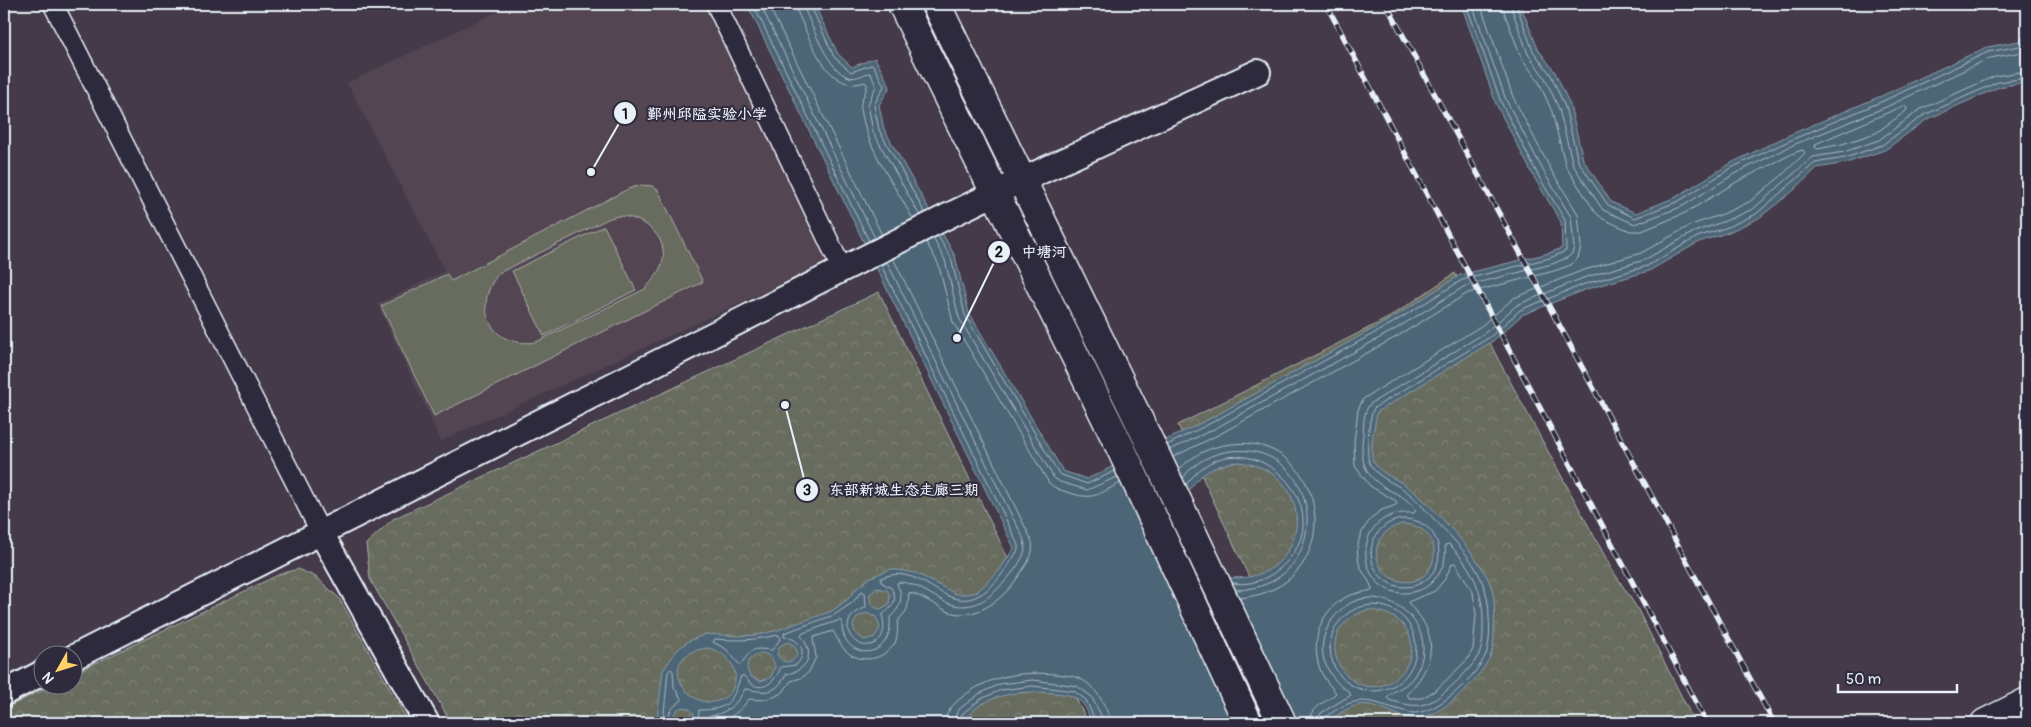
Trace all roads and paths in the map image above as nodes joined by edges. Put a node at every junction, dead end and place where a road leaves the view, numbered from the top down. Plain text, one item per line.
1 (53, 4) edge
2 (716, 4) edge
3 (902, 4) edge
4 (936, 4) edge
5 (1258, 72) dead end
6 (1022, 180) junction
7 (995, 193) junction
8 (845, 267) junction
9 (320, 531) junction
10 (82, 653) edge
11 (32, 678) edge
12 (4, 693) edge
13 (2027, 702) edge
14 (427, 723) edge
15 (1248, 723) edge
16 (1282, 723) edge
17 (1985, 723) edge

1 - 9 street
2 - 8 street
3 - 7 main road
4 - 6 main road
5 - 6 street
6 - 7 street
6 - 16 main road
7 - 8 street
7 - 15 main road
8 - 9 street
9 - 10 street
9 - 14 street
11 - 12 street
13 - 17 main road

